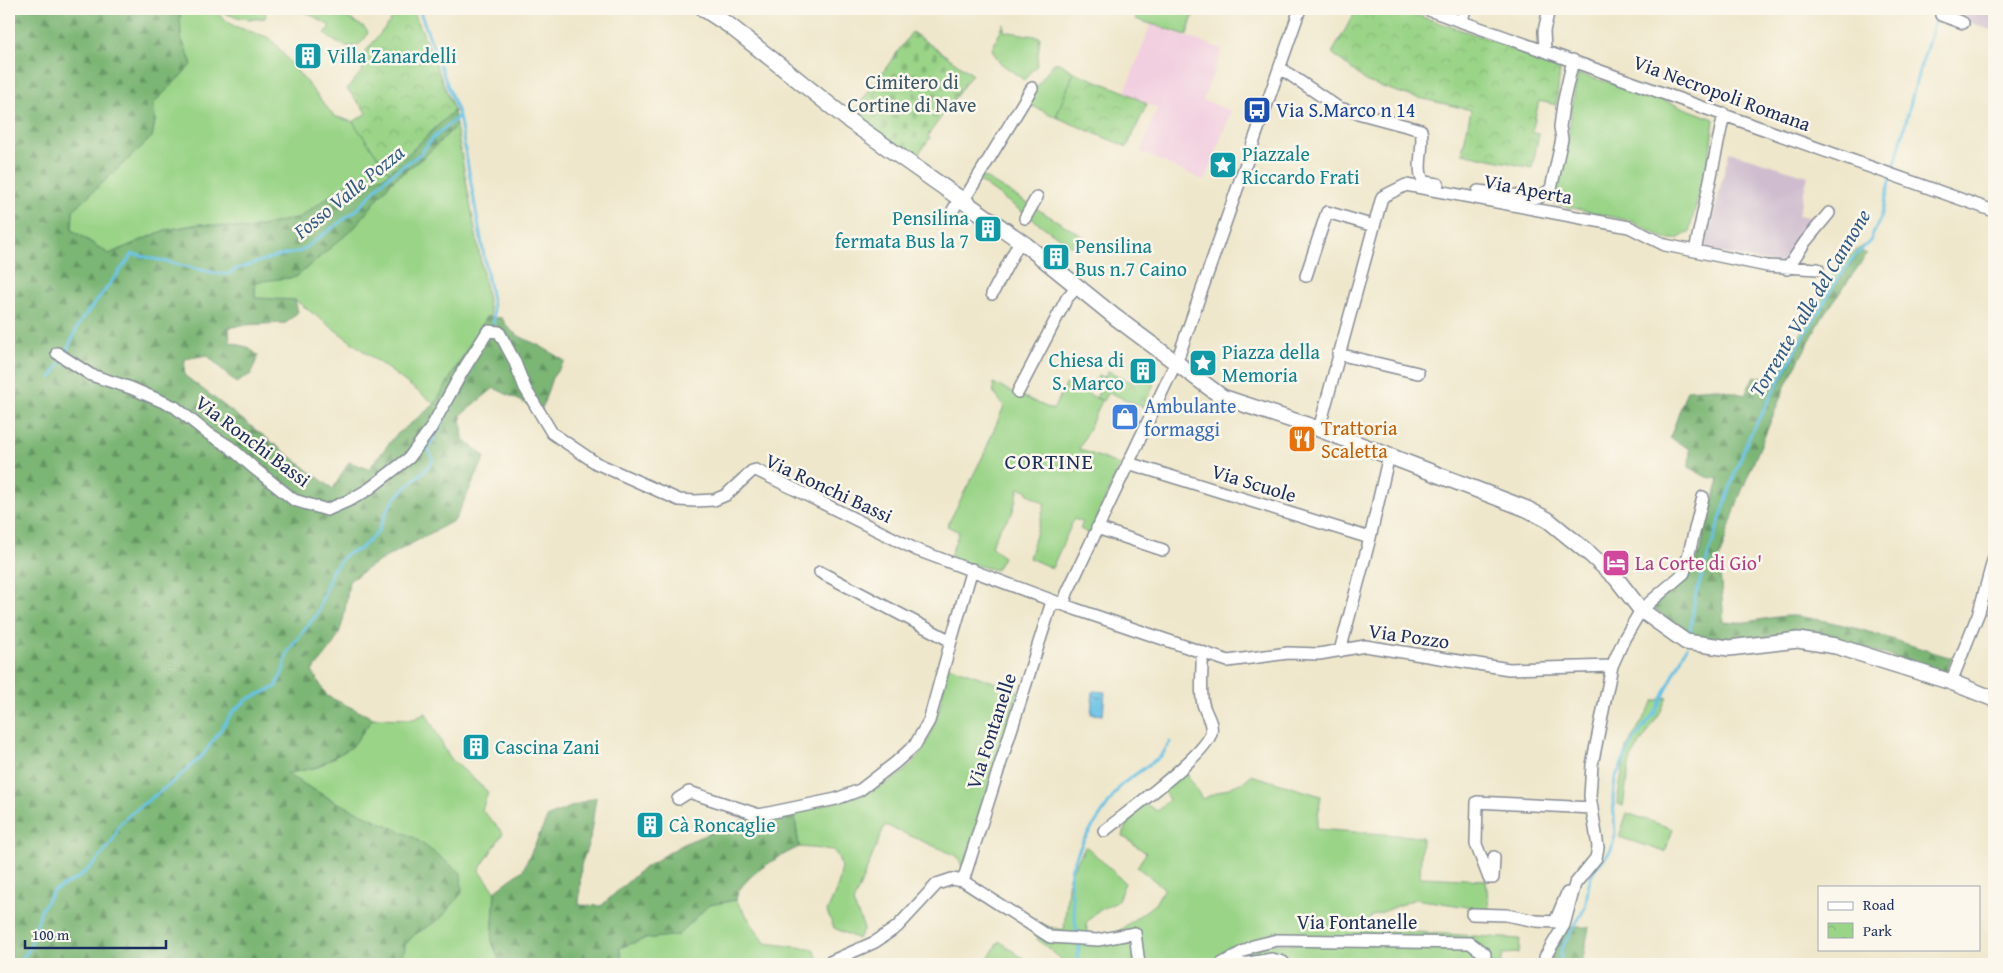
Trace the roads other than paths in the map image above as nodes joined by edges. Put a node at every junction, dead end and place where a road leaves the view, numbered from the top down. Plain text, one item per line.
1 (704, 9) edge
2 (1300, 9) edge
3 (1426, 9) edge
4 (1465, 9) edge
5 (1549, 9) edge
6 (1943, 9) edge
7 (1462, 22) junction
8 (1962, 23) dead end
9 (1544, 31) junction
10 (1532, 45) junction
11 (1545, 50) junction
12 (1573, 60) junction
13 (1280, 68) junction
14 (1032, 88) dead end
15 (1724, 114) junction
16 (1037, 197) dead end
17 (959, 203) junction
18 (1994, 211) edge
19 (1829, 213) dead end
20 (1025, 218) dead end
21 (1374, 226) junction
22 (1020, 241) junction
23 (1695, 251) junction
24 (1787, 269) junction
25 (1818, 269) dead end
26 (1306, 276) dead end
27 (1078, 286) junction
28 (992, 294) dead end
29 (57, 354) dead end
30 (1338, 354) junction
31 (1176, 363) junction
32 (1418, 373) dead end
33 (1018, 392) dead end
34 (1319, 430) junction
35 (1389, 455) junction
36 (1128, 463) junction
37 (1703, 497) dead end
38 (1097, 528) junction
39 (1370, 538) junction
40 (1163, 550) dead end
41 (1994, 557) edge
42 (972, 569) junction
43 (820, 572) dead end
44 (1064, 603) junction
45 (1641, 610) junction
46 (952, 641) junction
47 (1340, 651) junction
48 (1202, 654) junction
49 (1612, 666) junction
50 (1951, 682) junction
51 (1994, 699) edge
52 (678, 799) dead end
53 (1592, 808) junction
54 (1104, 832) dead end
55 (1494, 857) dead end
56 (963, 881) junction
57 (1575, 884) junction
58 (1472, 914) dead end
59 (830, 962) dead end
60 (1139, 964) edge
61 (1221, 964) edge
62 (1243, 964) edge
63 (1284, 964) edge
64 (1485, 964) edge
65 (1545, 964) edge

1 - 17 street
2 - 13 street
3 - 7 street, Via Necropoli Romana
4 - 7 street
5 - 9 street
6 - 8 street
7 - 10 street, Via Necropoli Romana
9 - 10 street
9 - 11 street
10 - 11 street, Via Necropoli Romana
11 - 12 street, Via Necropoli Romana
12 - 13 street, Via Aperta
12 - 15 street, Via Necropoli Romana
13 - 31 street
14 - 17 street
15 - 18 street, Via Necropoli Romana
15 - 23 street
16 - 20 street
17 - 22 street
19 - 24 street
21 - 23 street, Via Aperta
21 - 26 street
21 - 30 street, Via Aperta
22 - 27 street
22 - 28 street
23 - 24 street, Via Aperta
24 - 25 street, Via Aperta
27 - 31 street
27 - 33 street
29 - 42 street, Via Ronchi Bassi
30 - 32 street
30 - 34 street, Via Aperta
31 - 34 street
31 - 36 street
34 - 35 street
35 - 39 street
35 - 45 street
36 - 38 street
36 - 39 street, Via Scuole
37 - 45 street
38 - 40 street
38 - 44 street
39 - 47 street
41 - 50 street
42 - 44 street, Via Ronchi Bassi
42 - 46 street
43 - 46 street
44 - 48 street, Via Pozzo
44 - 56 street, Via Fontanelle
45 - 49 street
45 - 50 street
46 - 52 street
47 - 48 street, Via Pozzo
47 - 49 street, Via Pozzo
48 - 54 street
49 - 53 street
50 - 51 street
53 - 55 street
53 - 57 street
56 - 59 street
56 - 60 street
57 - 58 street
57 - 65 street
61 - 64 street, Via Fontanelle
62 - 63 street

